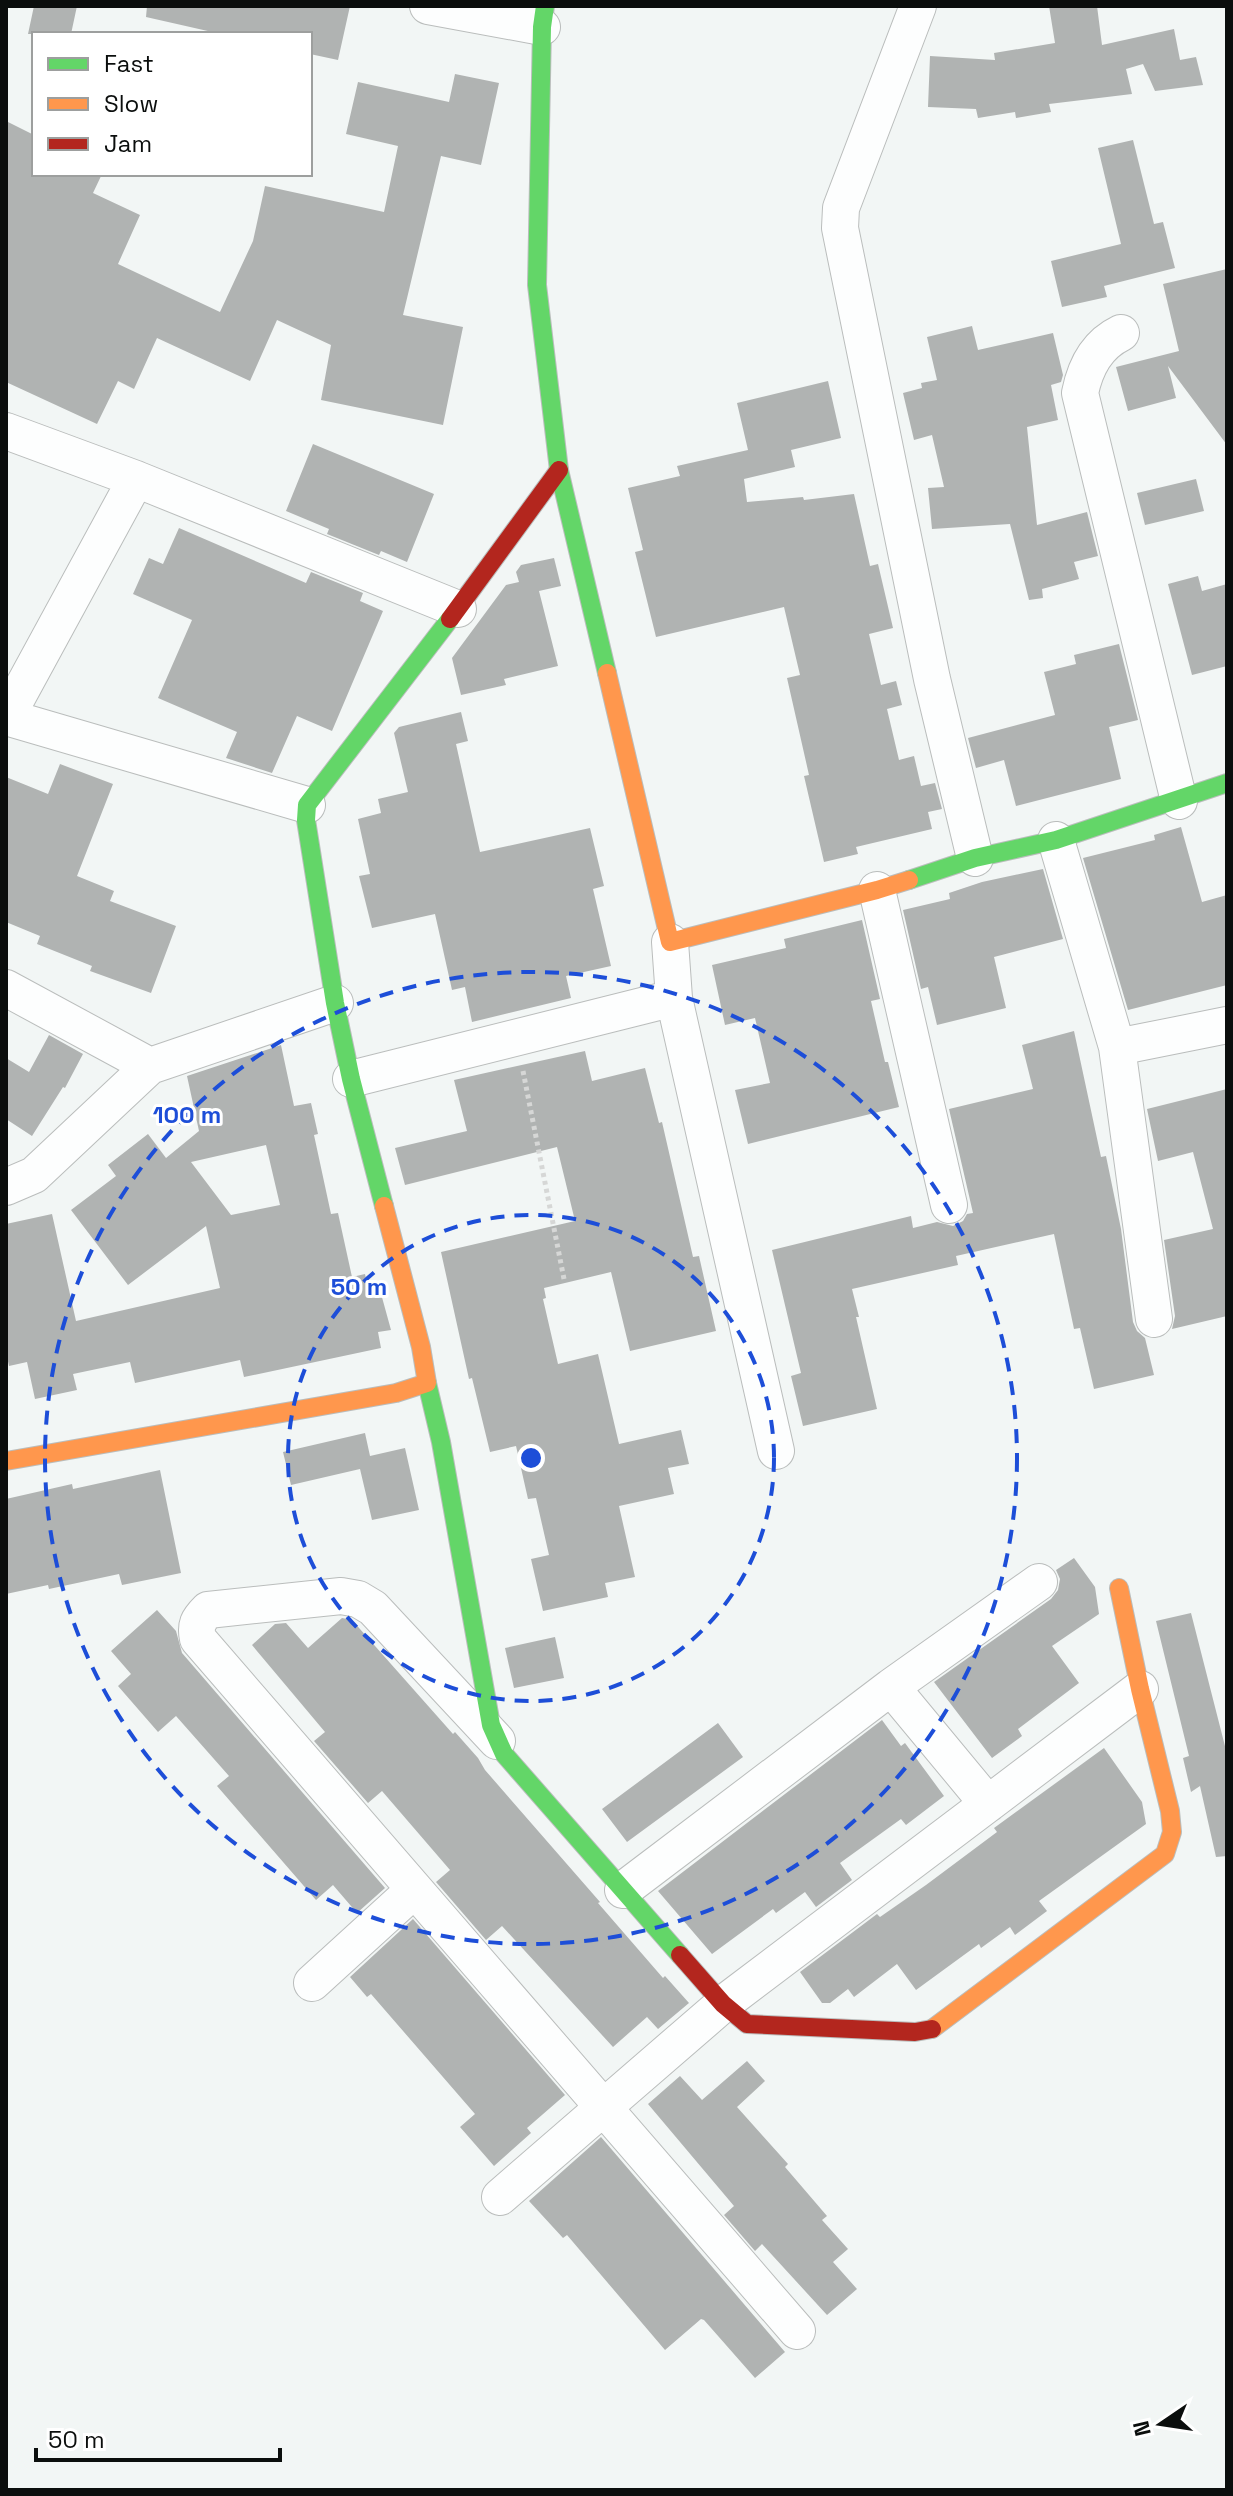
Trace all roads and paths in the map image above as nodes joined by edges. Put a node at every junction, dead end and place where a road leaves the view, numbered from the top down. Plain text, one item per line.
1 (428, 6) edge
2 (918, 6) edge
3 (543, 16) edge
4 (1121, 333) dead end
5 (6, 431) edge
6 (559, 470) junction
7 (136, 479) junction
8 (458, 609) junction
9 (6, 717) edge
10 (1227, 783) edge
11 (1179, 801) junction
12 (307, 805) junction
13 (1056, 840) junction
14 (975, 858) junction
15 (877, 890) junction
16 (670, 942) junction
17 (6, 988) edge
18 (674, 998) junction
19 (335, 1003) junction
20 (1227, 1025) edge
21 (517, 1038) junction
22 (1117, 1047) junction
23 (150, 1066) junction
24 (351, 1079) junction
25 (6, 1187) edge
26 (949, 1205) dead end
27 (564, 1279) dead end
28 (1154, 1319) dead end
29 (427, 1383) junction
30 (776, 1451) dead end
31 (6, 1461) edge
32 (1039, 1582) dead end
33 (1119, 1588) dead end
34 (891, 1687) junction
35 (1140, 1689) junction
36 (497, 1741) junction
37 (988, 1804) junction
38 (414, 1890) junction
39 (623, 1890) junction
40 (312, 1983) dead end
41 (723, 2004) junction
42 (604, 2107) junction
43 (500, 2197) dead end
44 (797, 2331) dead end

1 - 3 street
2 - 14 street
3 - 6 street
4 - 11 street
5 - 7 street
6 - 8 street
6 - 16 street
7 - 8 street
7 - 9 street
8 - 12 street
9 - 12 street
10 - 11 street
11 - 13 street
12 - 19 street
13 - 14 street
13 - 22 street
14 - 15 street
15 - 16 street
15 - 26 street
16 - 18 street
17 - 23 street
18 - 21 street
18 - 30 street
19 - 23 street
19 - 24 street
20 - 22 street
21 - 24 street
21 - 27 path
22 - 28 street
23 - 25 street
24 - 29 street
29 - 31 street
29 - 36 street
32 - 34 street
33 - 35 street
34 - 37 street
34 - 39 street
35 - 37 street
35 - 41 street
36 - 38 street
36 - 39 street
37 - 41 street
38 - 40 street
38 - 42 street
39 - 41 street
41 - 42 street
42 - 43 street
42 - 44 street

